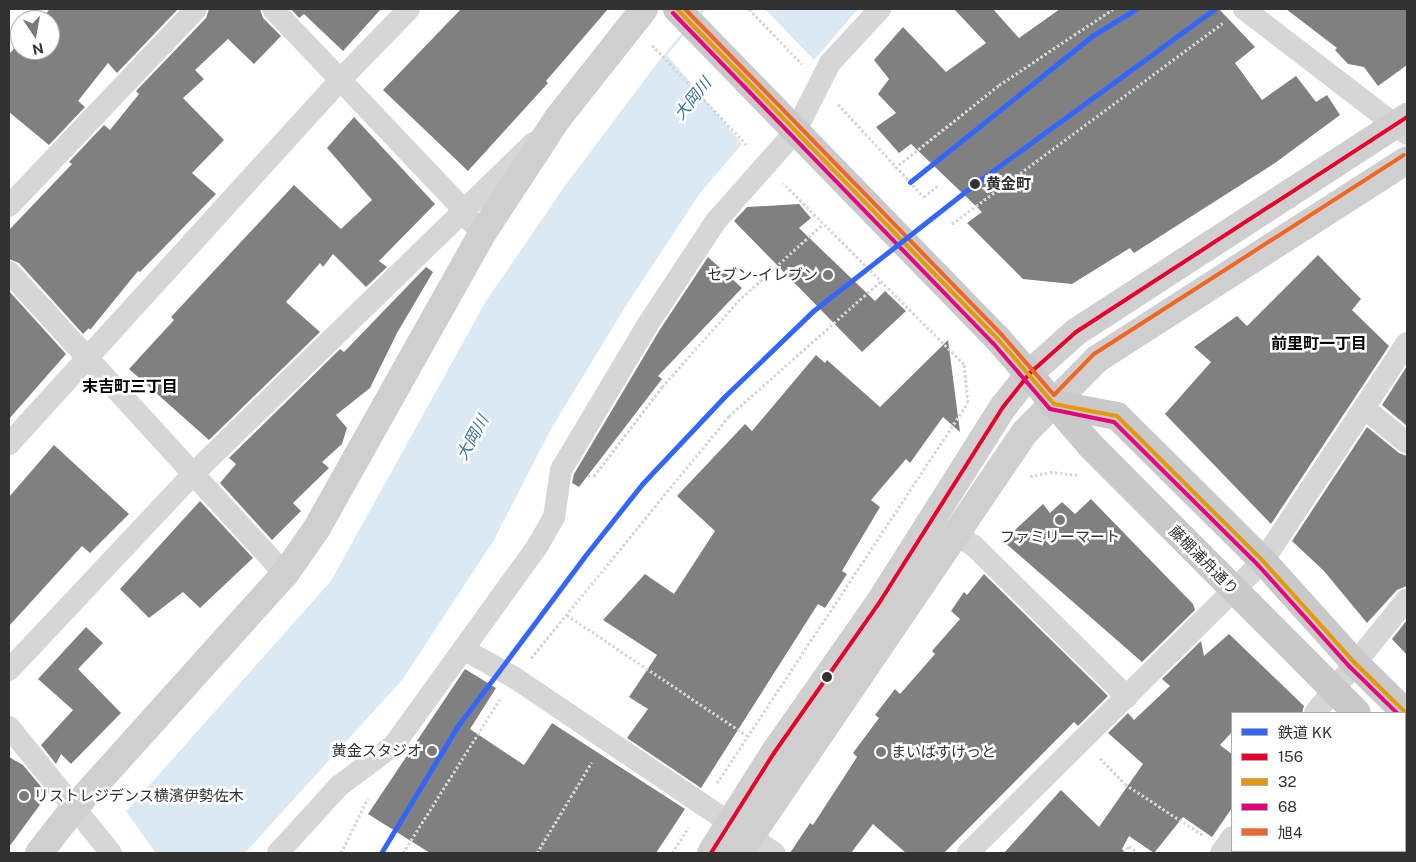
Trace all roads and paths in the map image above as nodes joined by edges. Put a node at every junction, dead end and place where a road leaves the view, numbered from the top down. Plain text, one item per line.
1 (196, 9) edge
2 (273, 9) edge
3 (410, 9) edge
4 (677, 9) edge
5 (880, 9) edge
6 (1113, 9) edge
7 (1235, 15) edge
8 (638, 16) edge
9 (340, 80) junction
10 (558, 118) junction
11 (1404, 125) edge
12 (795, 132) junction
13 (1407, 160) edge
14 (766, 165) junction
15 (895, 168) dead end
16 (937, 186) dead end
17 (924, 197) dead end
18 (9, 206) edge
19 (464, 210) junction
20 (823, 224) junction
21 (952, 224) dead end
22 (480, 237) junction
23 (9, 272) edge
24 (882, 281) junction
25 (1407, 343) edge
26 (87, 357) junction
27 (1030, 373) junction
28 (1054, 404) junction
29 (1364, 408) junction
30 (1407, 443) edge
31 (9, 444) edge
32 (561, 470) junction
33 (194, 474) junction
34 (956, 534) junction
35 (1263, 561) junction
36 (285, 574) junction
37 (1234, 589) junction
38 (1407, 599) edge
39 (567, 615) junction
40 (463, 649) junction
41 (1355, 663) junction
42 (9, 670) edge
43 (514, 678) junction
44 (1332, 689) junction
45 (1127, 697) junction
46 (1316, 712) edge
47 (1357, 712) edge
48 (1405, 712) edge
49 (9, 727) edge
50 (746, 735) junction
51 (605, 740) junction
52 (1083, 740) junction
53 (364, 768) junction
54 (703, 806) junction
55 (75, 807) junction
56 (740, 839) edge
57 (1226, 846) edge
58 (39, 853) edge
59 (111, 853) edge
60 (278, 853) edge
61 (341, 853) edge
62 (403, 853) edge
63 (537, 853) edge
64 (672, 853) edge
65 (712, 853) edge
66 (774, 853) edge
67 (968, 853) edge
68 (1124, 853) edge
69 (1139, 853) edge

1 - 18 street
2 - 9 street
3 - 9 street
4 - 12 main road, 藤棚浦舟通り
5 - 12 street
6 - 15 path
7 - 11 street
7 - 21 path
8 - 10 main road
8 - 14 path
9 - 19 street
9 - 26 street
10 - 19 street
10 - 22 main road
11 - 27 main road
12 - 14 street
12 - 27 main road, 藤棚浦舟通り
13 - 28 main road
14 - 20 path
14 - 32 street
16 - 17 path
19 - 22 street
19 - 33 street
20 - 24 path
20 - 32 path
22 - 36 main road
23 - 26 street
24 - 39 path
24 - 50 path
25 - 29 street
26 - 31 street
26 - 33 street
27 - 28 main road, 藤棚浦舟通り
27 - 56 main road
28 - 34 main road
28 - 35 main road
28 - 37 main road, 藤棚浦舟通り
29 - 30 street
29 - 35 street
32 - 40 street
33 - 36 street
33 - 42 street
34 - 45 street
34 - 56 main road
35 - 37 street
35 - 41 main road
36 - 55 main road
37 - 44 main road, 藤棚浦舟通り
37 - 45 street
38 - 41 street
39 - 43 path
39 - 50 path
40 - 43 street
40 - 53 street
41 - 44 street
41 - 48 main road
43 - 51 street
43 - 62 path
44 - 46 street
44 - 47 main road, 藤棚浦舟通り
45 - 52 street
49 - 55 street
50 - 54 path
51 - 54 street
51 - 63 path
52 - 57 path
52 - 67 street
53 - 60 street
53 - 61 path
54 - 56 street
54 - 64 path
55 - 58 main road
55 - 59 street
56 - 65 main road
56 - 66 street
68 - 69 path

